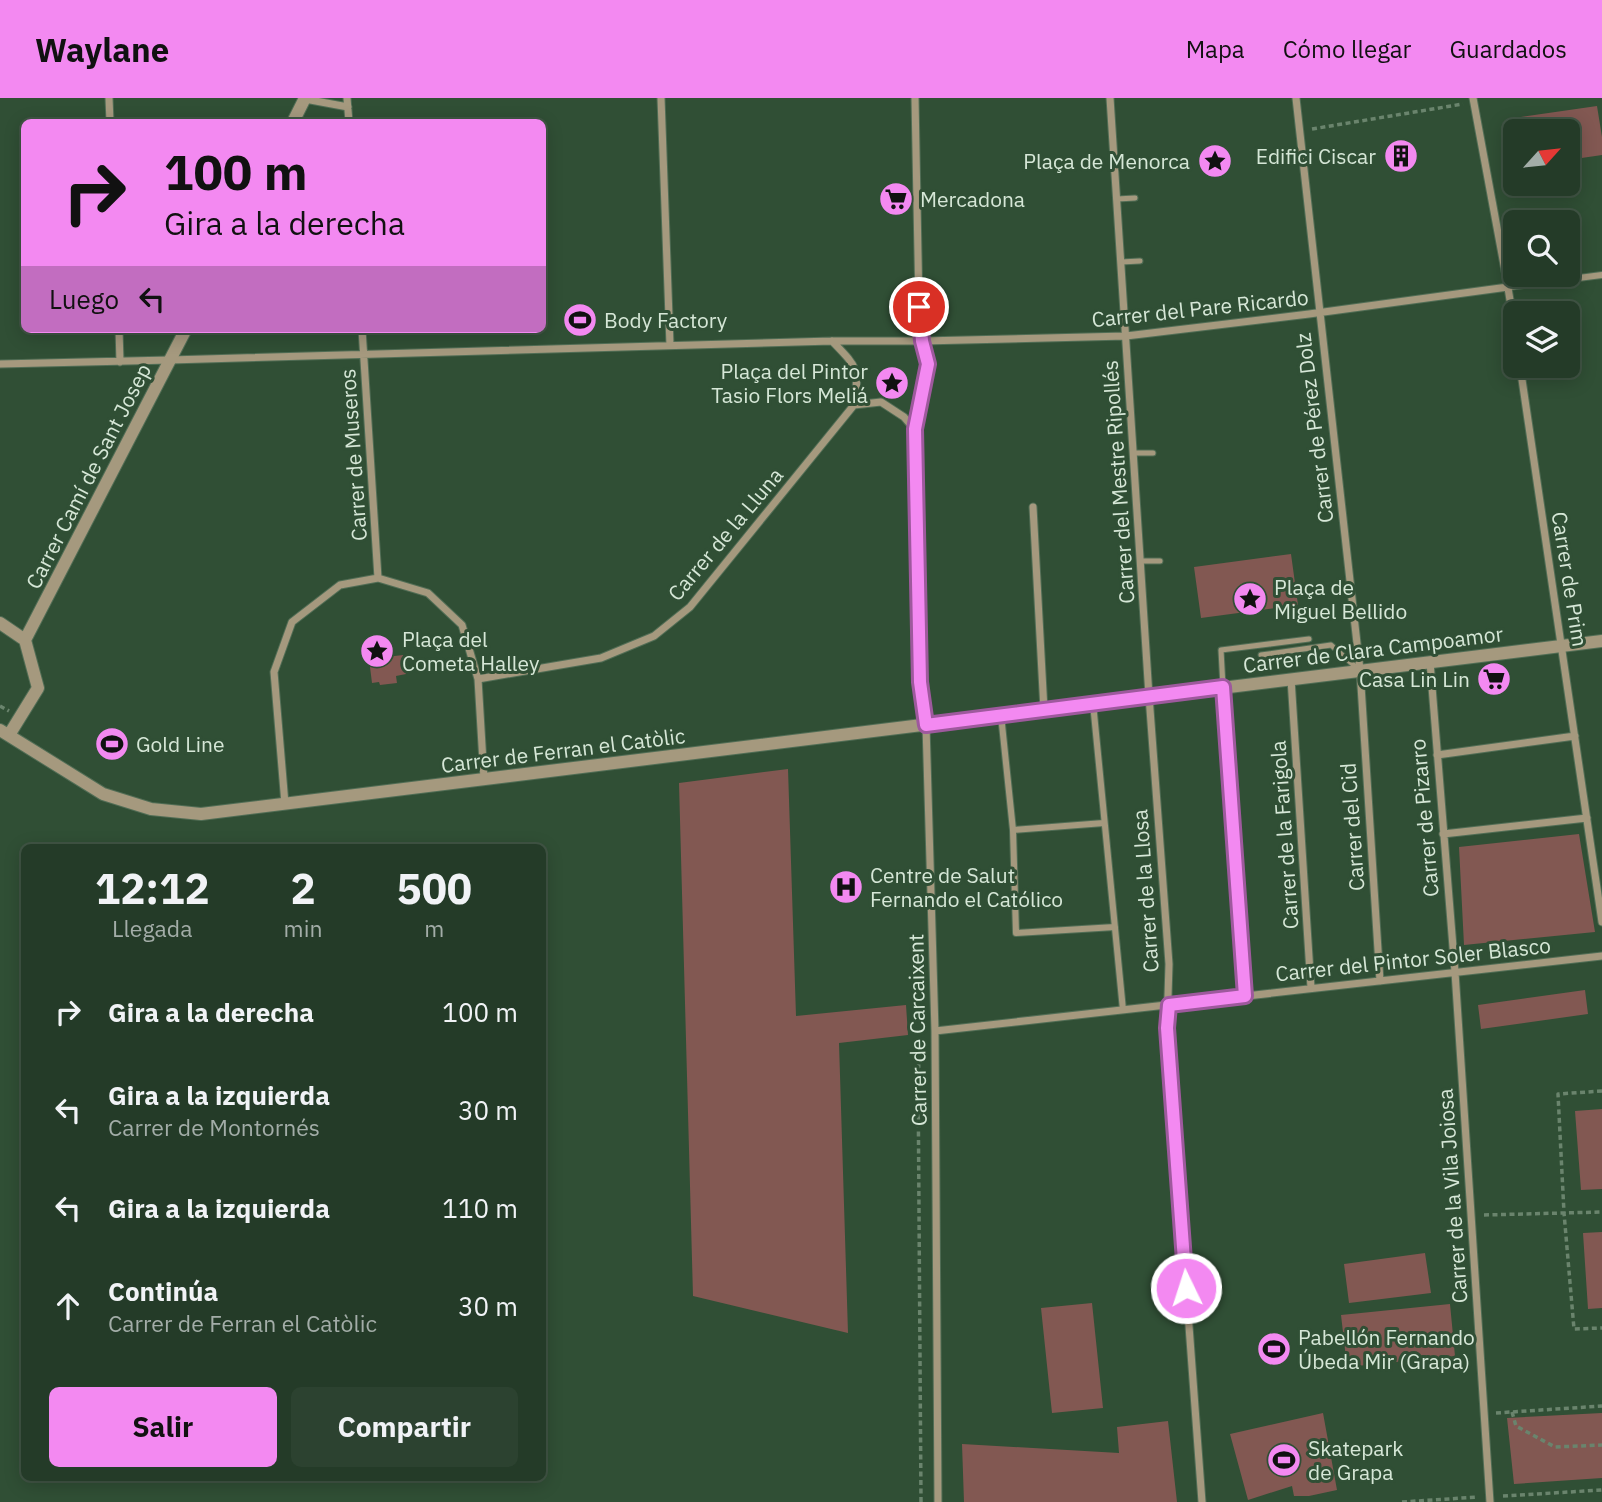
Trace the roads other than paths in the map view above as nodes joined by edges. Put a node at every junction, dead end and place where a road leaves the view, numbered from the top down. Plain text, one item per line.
1 (109, 98) edge
2 (661, 98) edge
3 (915, 98) edge
4 (1110, 98) edge
5 (1296, 98) edge
6 (305, 99) edge
7 (1474, 100) edge
8 (348, 102) edge
9 (110, 119) edge
10 (295, 119) edge
11 (1135, 198) dead end
12 (1117, 199) junction
13 (1503, 260) edge
14 (1140, 261) dead end
15 (1121, 262) junction
16 (1602, 275) edge
17 (1580, 278) edge
18 (1508, 287) joint
19 (1510, 301) edge
20 (1319, 313) junction
21 (119, 333) edge
22 (184, 333) edge
23 (362, 333) edge
24 (1126, 337) junction
25 (832, 341) junction
26 (922, 341) junction
27 (670, 345) junction
28 (364, 355) junction
29 (170, 360) junction
30 (120, 362) junction
31 (0, 363) edge
32 (1522, 378) edge
33 (854, 405) junction
34 (915, 429) junction
35 (1133, 453) junction
36 (1153, 453) dead end
37 (1033, 507) dead end
38 (1140, 561) junction
39 (1160, 561) dead end
40 (378, 578) junction
41 (0, 624) edge
42 (1308, 639) dead end
43 (25, 640) junction
44 (1602, 641) edge
45 (1562, 646) junction
46 (1261, 655) dead end
47 (1430, 662) junction
48 (1360, 670) junction
49 (478, 679) junction
50 (1291, 679) junction
51 (1223, 687) junction
52 (1149, 696) junction
53 (1093, 704) junction
54 (1044, 710) junction
55 (1001, 715) junction
56 (926, 725) junction
57 (5, 733) edge
58 (1575, 736) junction
59 (1437, 755) junction
60 (484, 779) junction
61 (285, 804) junction
62 (1587, 818) junction
63 (1104, 823) junction
64 (1013, 830) junction
65 (1443, 834) junction
66 (1602, 922) edge
67 (1115, 927) junction
68 (1602, 956) edge
69 (1455, 972) junction
70 (1380, 981) junction
71 (1311, 988) junction
72 (1245, 996) junction
73 (1169, 1005) junction
74 (1123, 1010) junction
75 (935, 1031) junction
76 (939, 1502) edge
77 (1202, 1502) edge
78 (1490, 1502) edge

1 - 9 street
2 - 27 street
3 - 26 street, Carrer de Carcaixent
4 - 12 street, Carrer del Mestre Ripollés
5 - 20 street, Carrer de Pérez Dolz
6 - 8 street
6 - 10 street
7 - 13 street
11 - 12 lane
12 - 15 street, Carrer del Mestre Ripollés
14 - 15 lane
15 - 24 street, Carrer del Mestre Ripollés
16 - 17 street, Carrer del Pare Ricardo
18 - 19 street
18 - 20 street, Carrer del Pare Ricardo
20 - 24 street, Carrer del Pare Ricardo
20 - 48 street, Carrer de Pérez Dolz
21 - 30 street
22 - 29 street, Carrer Camí de Sant Josep
23 - 28 street, Carrer de Museros
24 - 26 street, Carrer del Pare Ricardo
24 - 35 street, Carrer del Mestre Ripollés
25 - 26 street, Carrer del Pare Ricardo
25 - 27 street, Carrer del Pare Ricardo
25 - 33 street
26 - 34 street, Carrer de Carcaixent
27 - 28 street, Carrer del Pare Ricardo
28 - 29 street, Carrer del Pare Ricardo
28 - 40 street, Carrer de Museros
29 - 30 street, Carrer del Pare Ricardo
29 - 43 street, Carrer Camí de Sant Josep
30 - 31 street, Carrer del Pare Ricardo
32 - 45 street, Carrer de Prim
33 - 34 street
33 - 49 street, Carrer de la Lluna
34 - 56 street, Carrer de Carcaixent
35 - 36 lane
35 - 38 street, Carrer del Mestre Ripollés
37 - 54 street
38 - 39 lane
38 - 52 street, Carrer del Mestre Ripollés
40 - 49 street
40 - 61 street
41 - 43 street
42 - 51 lane
43 - 57 street
44 - 45 street, Carrer de Clara Campoamor
45 - 47 street, Carrer de Clara Campoamor
45 - 58 street, Carrer de Prim
46 - 48 lane
47 - 48 street, Carrer de Clara Campoamor
47 - 59 street, Carrer de Pizarro
48 - 50 street, Carrer de Clara Campoamor
48 - 70 street, Carrer del Cid
49 - 60 street
50 - 51 street, Carrer de Clara Campoamor
50 - 71 street, Carrer de la Farigola
51 - 52 street, Carrer de Clara Campoamor
51 - 72 street
52 - 53 street, Carrer de Ferran el Catòlic
52 - 73 street, Carrer de la Llosa
53 - 54 street, Carrer de Ferran el Catòlic
53 - 63 street
54 - 55 street, Carrer de Ferran el Catòlic
55 - 56 street, Carrer de Ferran el Catòlic
55 - 64 street
56 - 60 street, Carrer de Ferran el Catòlic
56 - 75 street, Carrer de Carcaixent
57 - 61 street, Carrer de Ferran el Catòlic
58 - 59 street
58 - 62 street, Carrer de Prim
59 - 65 street, Carrer de Pizarro
60 - 61 street, Carrer de Ferran el Catòlic
62 - 65 street
62 - 66 street, Carrer de Prim
63 - 64 street
63 - 67 street
64 - 67 street
65 - 69 street, Carrer de Pizarro
67 - 74 street
68 - 69 street, Carrer del Pintor Soler Blasco
69 - 70 street, Carrer del Pintor Soler Blasco
69 - 78 street, Carrer de la Vila Joiosa
70 - 71 street, Carrer del Pintor Soler Blasco
71 - 72 street, Carrer del Pintor Soler Blasco
72 - 73 street, Carrer del Pintor Soler Blasco
73 - 74 street, Carrer del Pintor Soler Blasco
73 - 77 street, Carrer de la Llosa
74 - 75 street, Carrer del Pintor Soler Blasco
75 - 76 street, Carrer de Carcaixent

